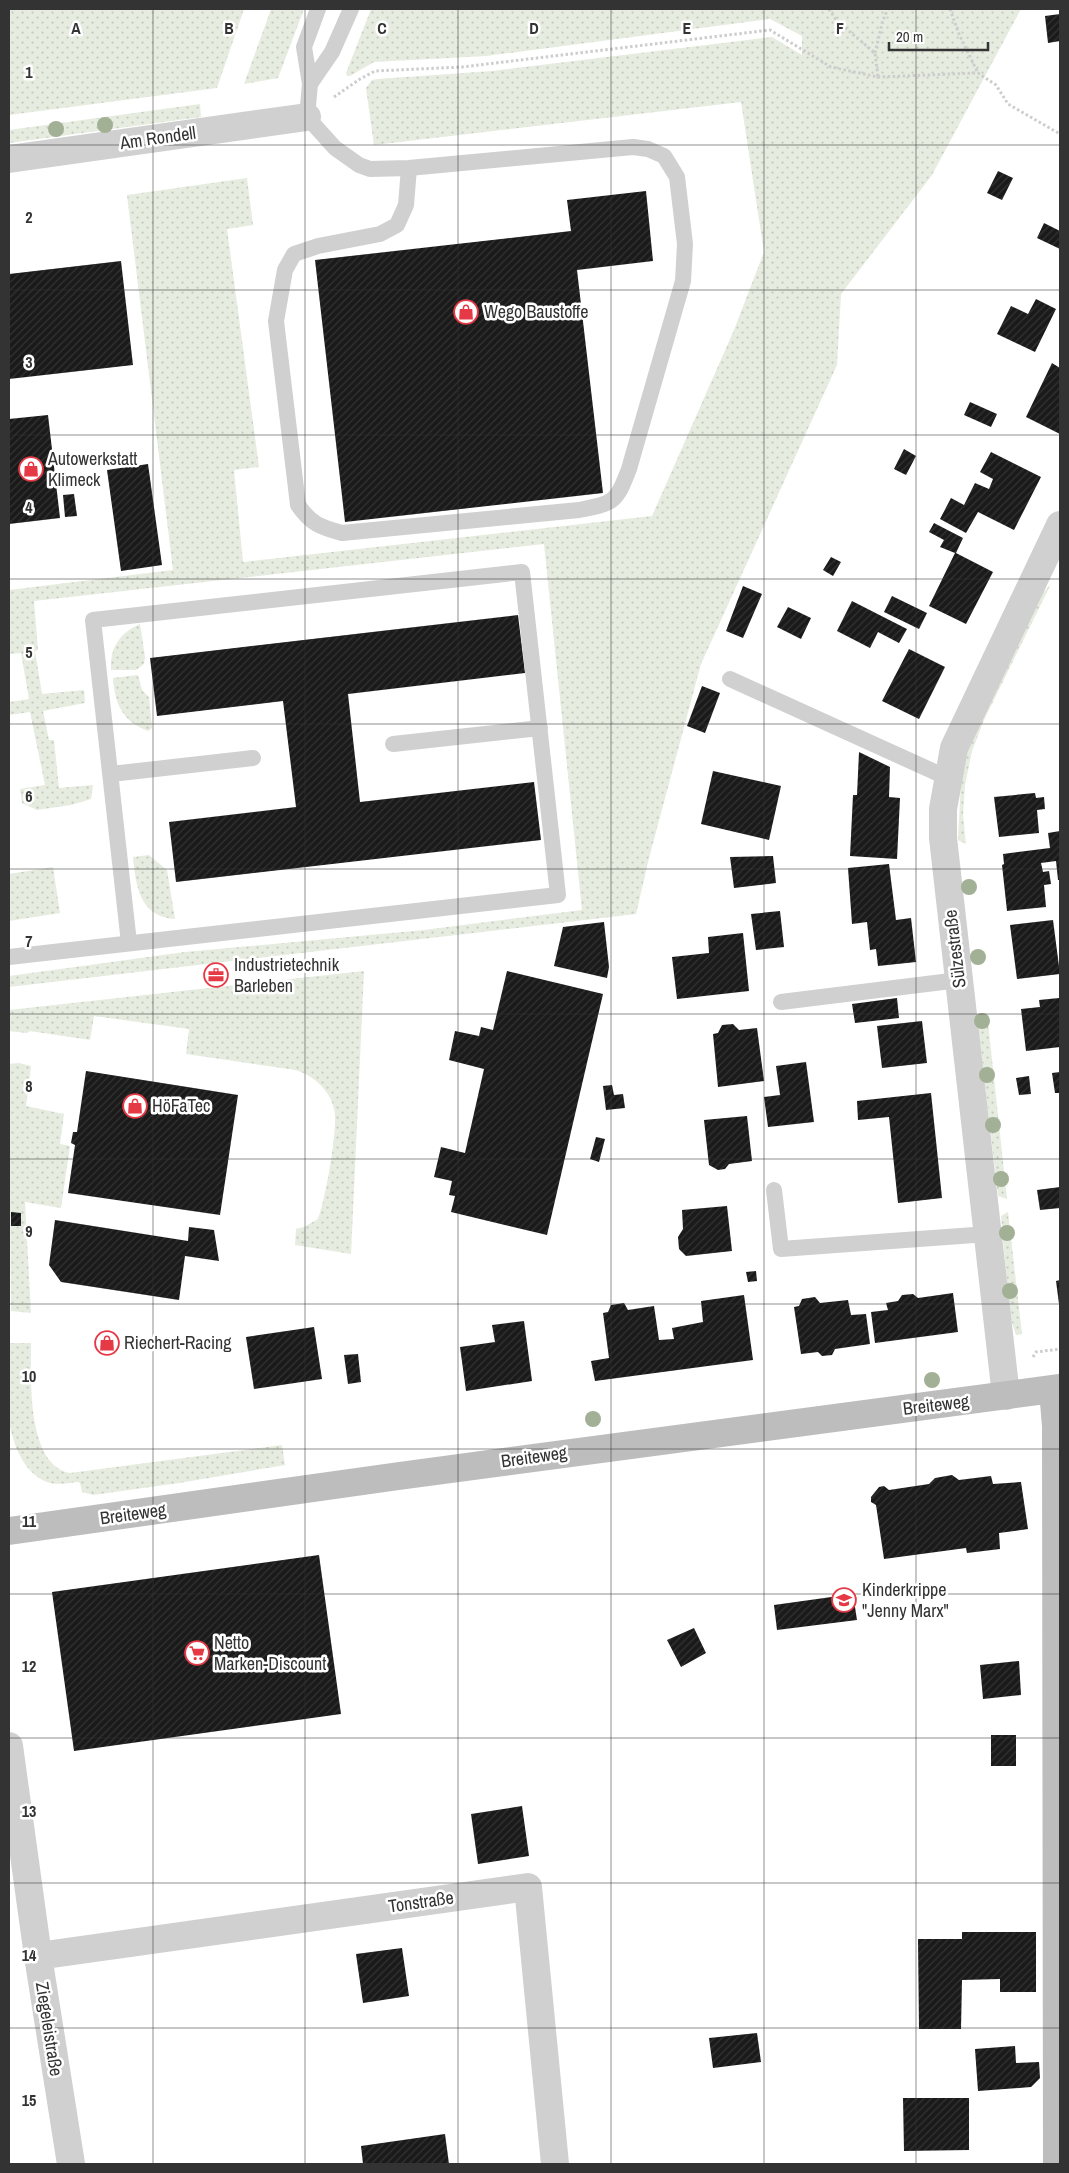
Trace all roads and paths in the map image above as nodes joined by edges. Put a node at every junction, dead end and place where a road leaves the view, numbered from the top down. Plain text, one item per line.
1 (318, 9) edge
2 (352, 9) edge
3 (829, 9) edge
4 (888, 9) edge
5 (950, 9) edge
6 (875, 54) junction
7 (978, 73) junction
8 (878, 77) junction
9 (310, 84) junction
10 (307, 117) junction
11 (1060, 134) edge
12 (9, 159) edge
13 (409, 168) junction
14 (1059, 531) edge
15 (730, 679) dead end
16 (540, 728) junction
17 (393, 744) dead end
18 (252, 758) dead end
19 (111, 774) junction
20 (948, 778) junction
21 (129, 943) junction
22 (9, 957) edge
23 (959, 980) junction
24 (781, 1002) dead end
25 (774, 1190) dead end
26 (988, 1234) junction
27 (1056, 1389) edge
28 (1006, 1396) junction
29 (9, 1532) edge
30 (9, 1746) edge
31 (1058, 1872) edge
32 (38, 1956) junction
33 (71, 2164) edge
34 (555, 2164) edge
35 (1057, 2164) edge

1 - 9 lane
2 - 9 lane
3 - 6 path
4 - 6 path
5 - 7 path
6 - 8 path
7 - 8 path
7 - 11 path
8 - 10 path
9 - 10 lane
10 - 12 street, Am Rondell
10 - 13 lane
13 - 13 lane
14 - 20 street, Sülzestraße
15 - 20 lane
16 - 17 lane
16 - 19 lane
16 - 21 lane
18 - 19 lane
19 - 21 lane
20 - 23 street, Sülzestraße
21 - 22 lane
23 - 24 lane
23 - 26 street, Sülzestraße
25 - 26 lane
26 - 28 street, Sülzestraße
27 - 28 street, Breiteweg
27 - 31 street
28 - 29 street, Breiteweg
30 - 32 street, Ziegeleistraße
31 - 35 street
32 - 33 street, Ziegeleistraße
32 - 34 street, Tonstraße

